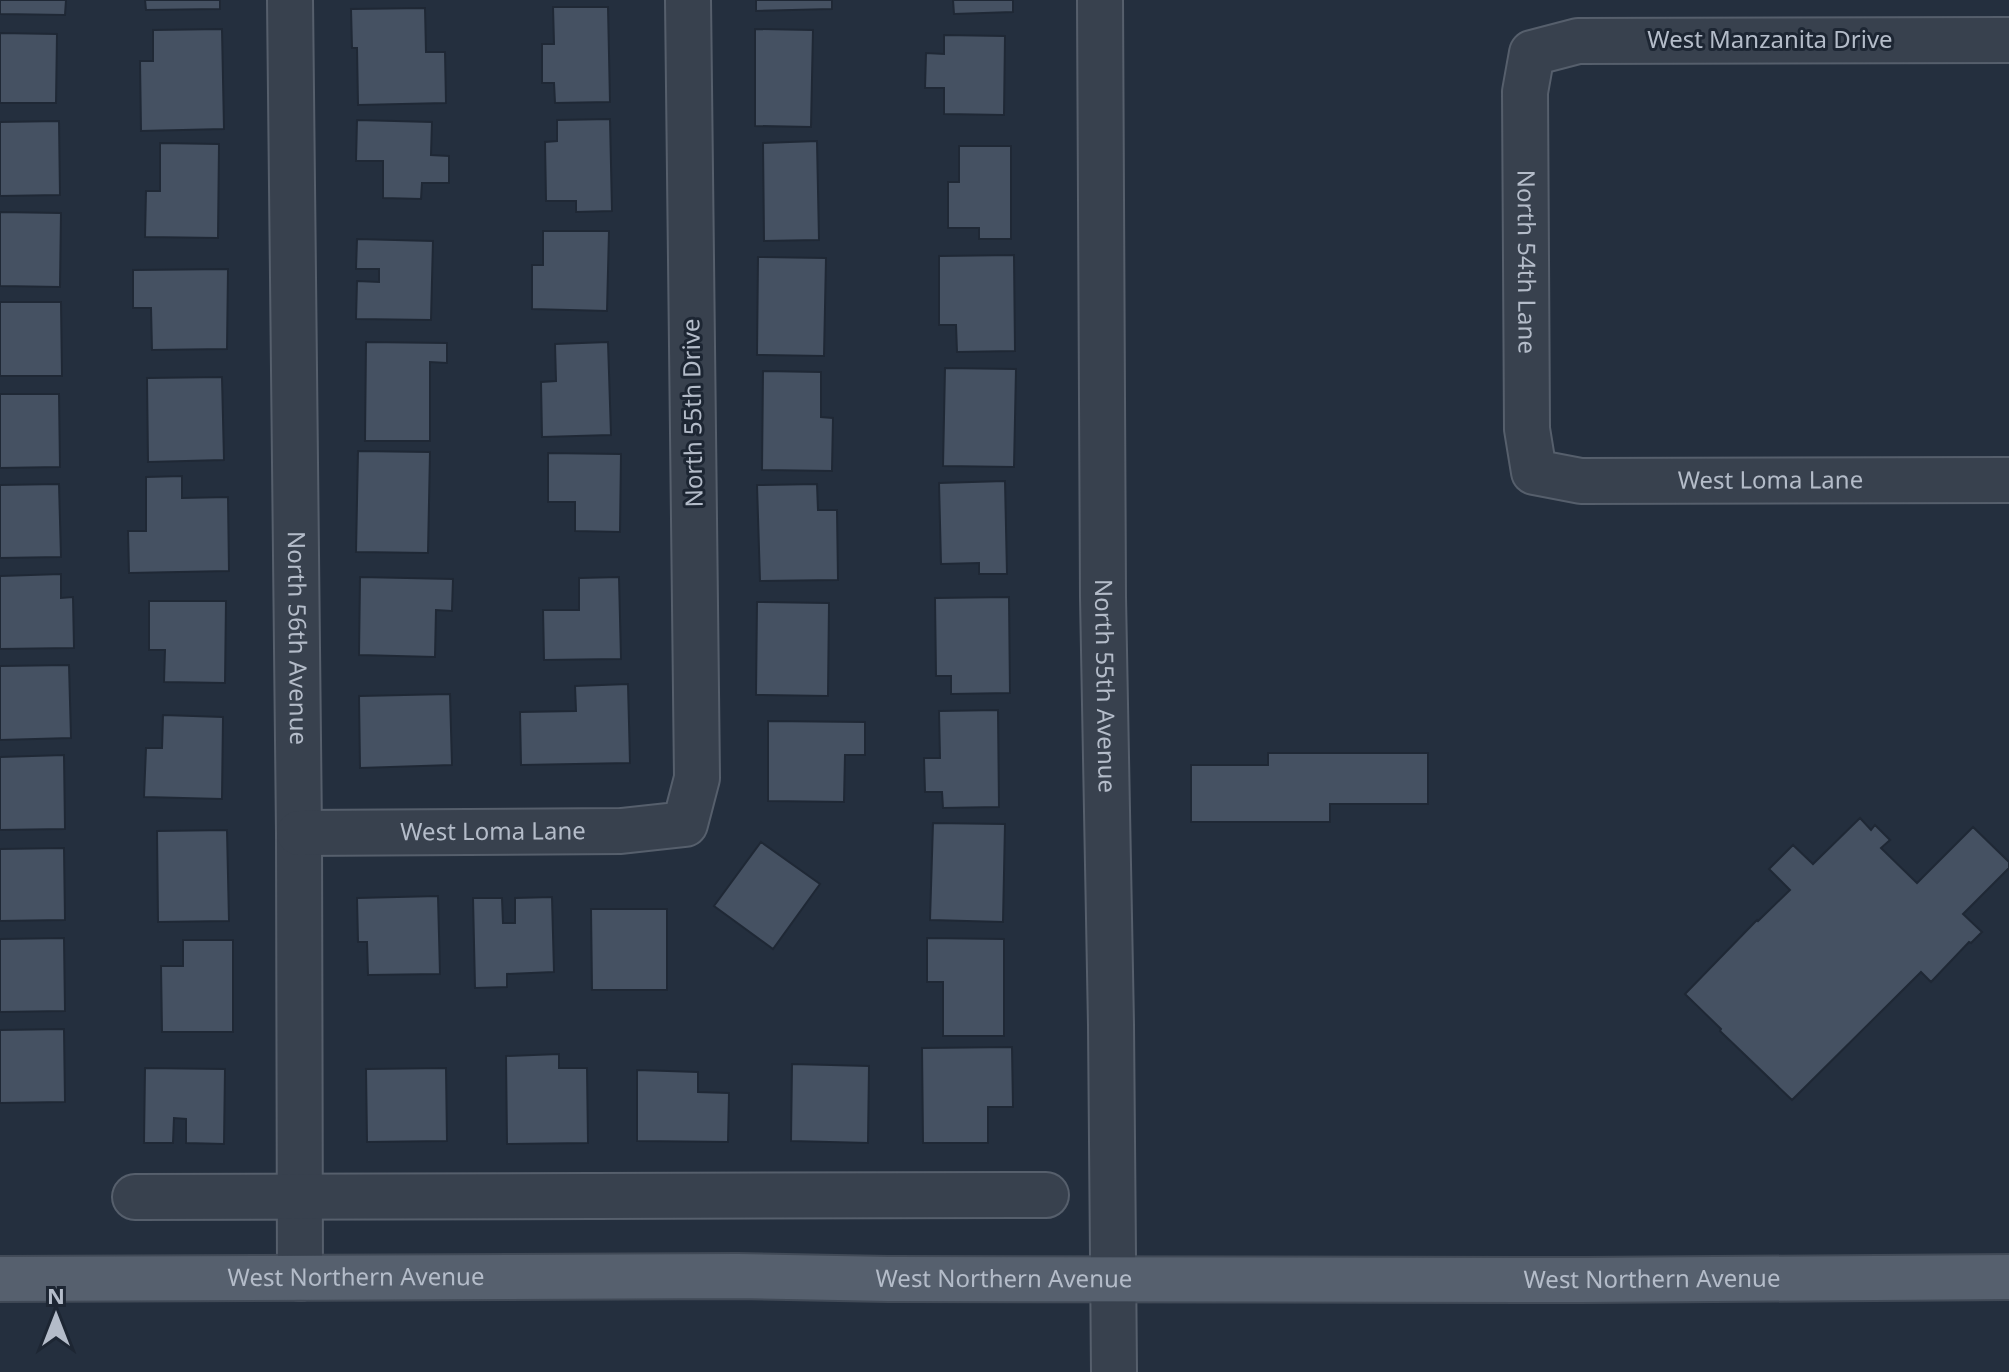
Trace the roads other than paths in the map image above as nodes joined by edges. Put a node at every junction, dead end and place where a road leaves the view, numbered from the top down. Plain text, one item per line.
1 (290, 0) edge
2 (688, 0) edge
3 (1100, 0) edge
4 (2009, 40) edge
5 (1532, 53) joint
6 (1534, 472) joint
7 (2009, 480) edge
8 (685, 824) joint
9 (299, 833) junction
10 (1046, 1195) dead end
11 (135, 1197) dead end
12 (299, 1198) junction
13 (2009, 1277) edge
14 (300, 1278) junction
15 (0, 1279) edge
16 (1113, 1280) junction
17 (1114, 1372) edge

1 - 9 street, North 56th Avenue
2 - 8 street, North 55th Drive
3 - 16 street, North 55th Avenue
4 - 5 street, West Manzanita Drive
5 - 6 street, North 54th Lane
6 - 7 street, West Loma Lane
8 - 9 street, West Loma Lane
9 - 12 street, North 56th Avenue
10 - 12 street
11 - 12 street
12 - 14 street, North 56th Avenue
13 - 16 main road, West Northern Avenue
14 - 15 main road, West Northern Avenue
14 - 16 main road, West Northern Avenue
16 - 17 street, North 55th Avenue

